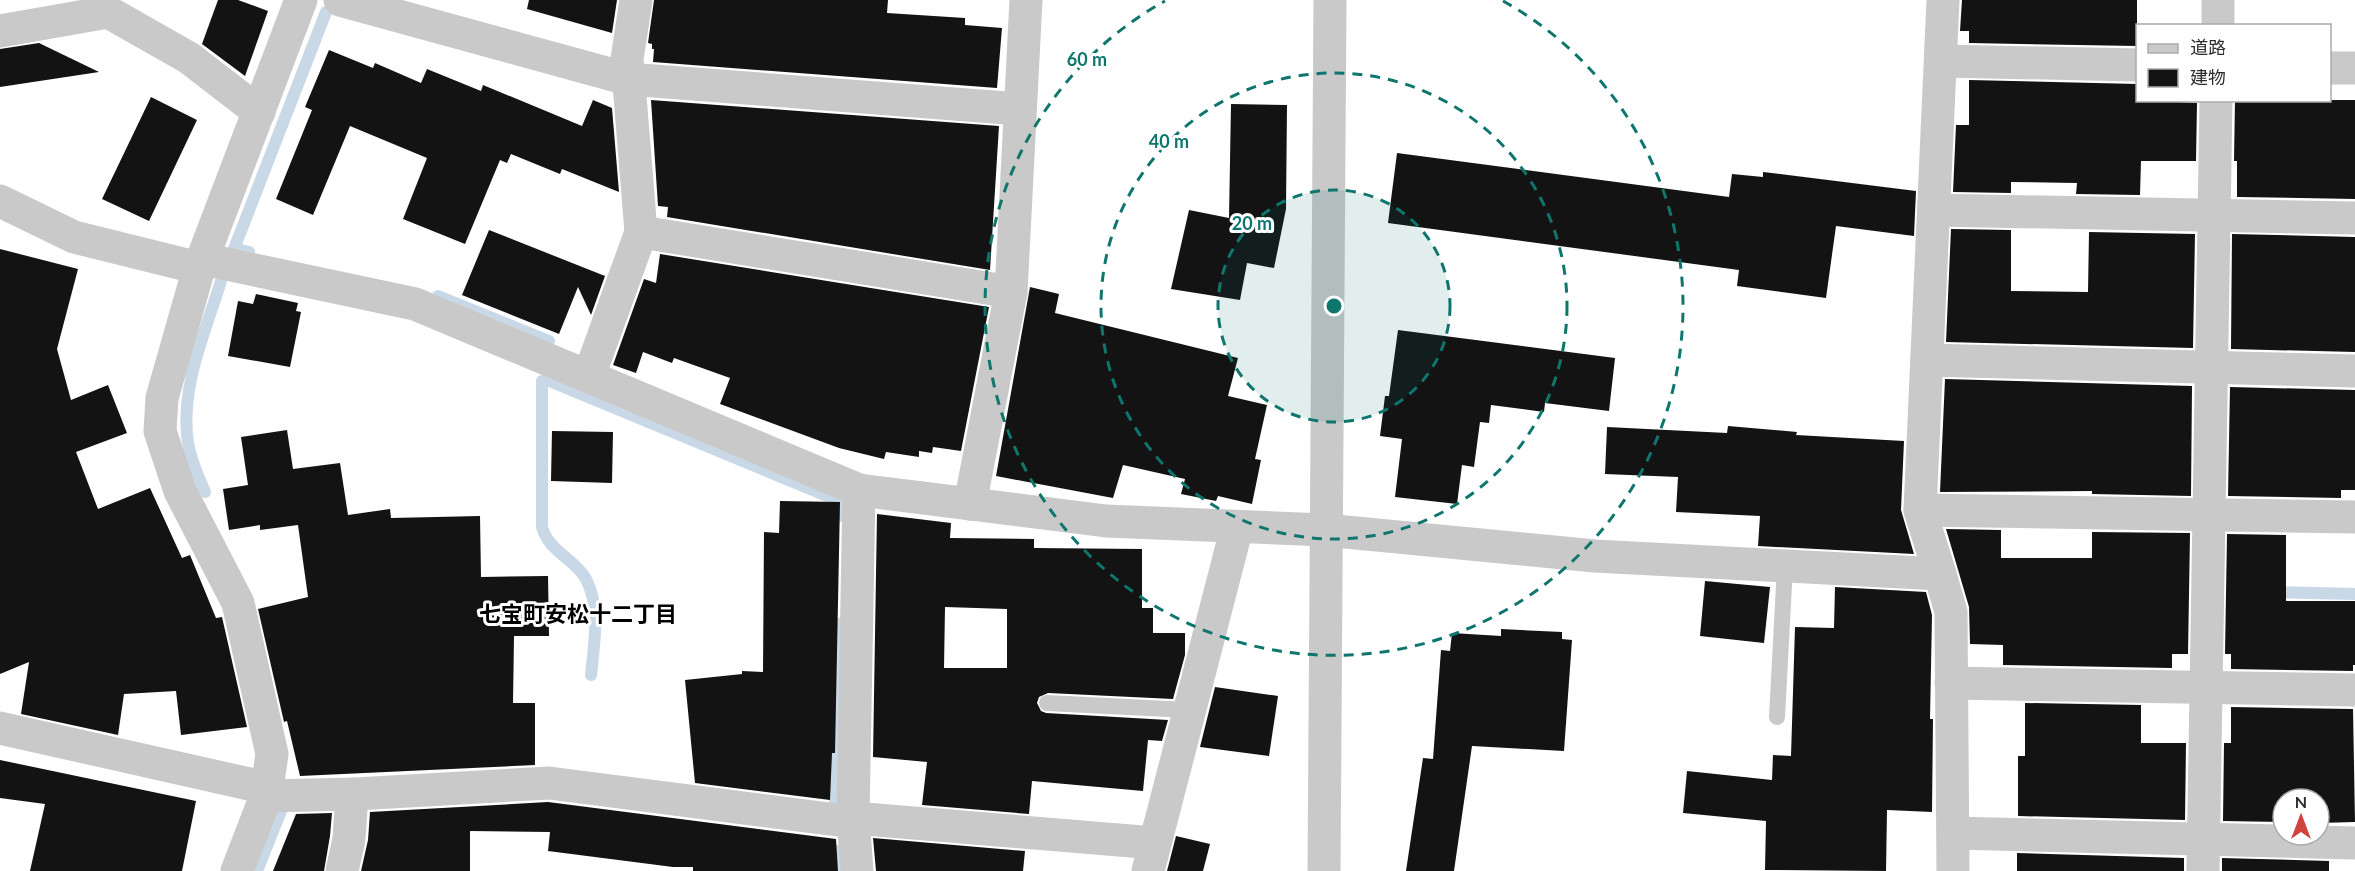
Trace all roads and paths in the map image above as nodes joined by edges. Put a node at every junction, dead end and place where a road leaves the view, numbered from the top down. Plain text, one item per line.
1 (301, 0) edge
2 (340, 0) edge
3 (636, 0) edge
4 (1026, 0) edge
5 (1330, 0) edge
6 (1943, 0) edge
7 (2218, 0) edge
8 (109, 6) edge
9 (2218, 24) edge
10 (0, 31) edge
11 (1941, 61) junction
12 (2136, 64) edge
13 (2331, 68) edge
14 (2355, 68) edge
15 (628, 79) junction
16 (2216, 102) edge
17 (1020, 109) junction
18 (259, 112) junction
19 (0, 201) edge
20 (1934, 210) junction
21 (2214, 215) junction
22 (2355, 218) edge
23 (641, 232) junction
24 (201, 263) junction
25 (1011, 292) junction
26 (1928, 360) junction
27 (2211, 367) junction
28 (2355, 371) edge
29 (589, 376) junction
30 (859, 490) junction
31 (970, 504) junction
32 (1920, 510) junction
33 (2209, 514) junction
34 (2355, 517) edge
35 (1236, 527) junction
36 (1325, 530) junction
37 (1785, 566) junction
38 (1940, 574) junction
39 (1951, 683) junction
40 (2206, 686) junction
41 (2355, 690) edge
42 (1047, 703) dead end
43 (1188, 710) junction
44 (1777, 717) dead end
45 (0, 728) edge
46 (267, 792) junction
47 (352, 794) junction
48 (853, 820) junction
49 (1953, 832) junction
50 (2355, 843) edge
51 (2203, 856) edge
52 (1151, 857) edge
53 (237, 871) edge
54 (342, 871) edge
55 (857, 871) edge
56 (1324, 871) edge
57 (1953, 871) edge

1 - 18 street
2 - 15 street
3 - 15 street
4 - 17 street
5 - 36 street
6 - 11 street
7 - 9 street
8 - 10 street
8 - 18 street
11 - 12 street
11 - 20 street
13 - 14 street
15 - 17 street
15 - 23 street
16 - 21 street
17 - 25 street
18 - 24 street
19 - 24 street
20 - 21 street
20 - 26 street
21 - 22 street
21 - 27 street
23 - 25 street
23 - 29 street
24 - 29 street
24 - 46 street
25 - 31 street
26 - 27 street
26 - 32 street
27 - 28 street
27 - 33 street
29 - 30 street
30 - 31 street
30 - 48 street
31 - 35 street
32 - 33 street
32 - 38 street
33 - 34 street
33 - 40 street
35 - 36 street
35 - 43 street
36 - 37 street
36 - 56 street
37 - 38 street
37 - 44 lane
38 - 39 street
39 - 40 street
39 - 49 street
40 - 41 street
40 - 51 street
42 - 43 lane
43 - 52 street
45 - 46 street
46 - 47 street
46 - 53 street
47 - 48 street
47 - 54 street
48 - 52 street
48 - 55 street
49 - 51 street
49 - 57 street
50 - 51 street

